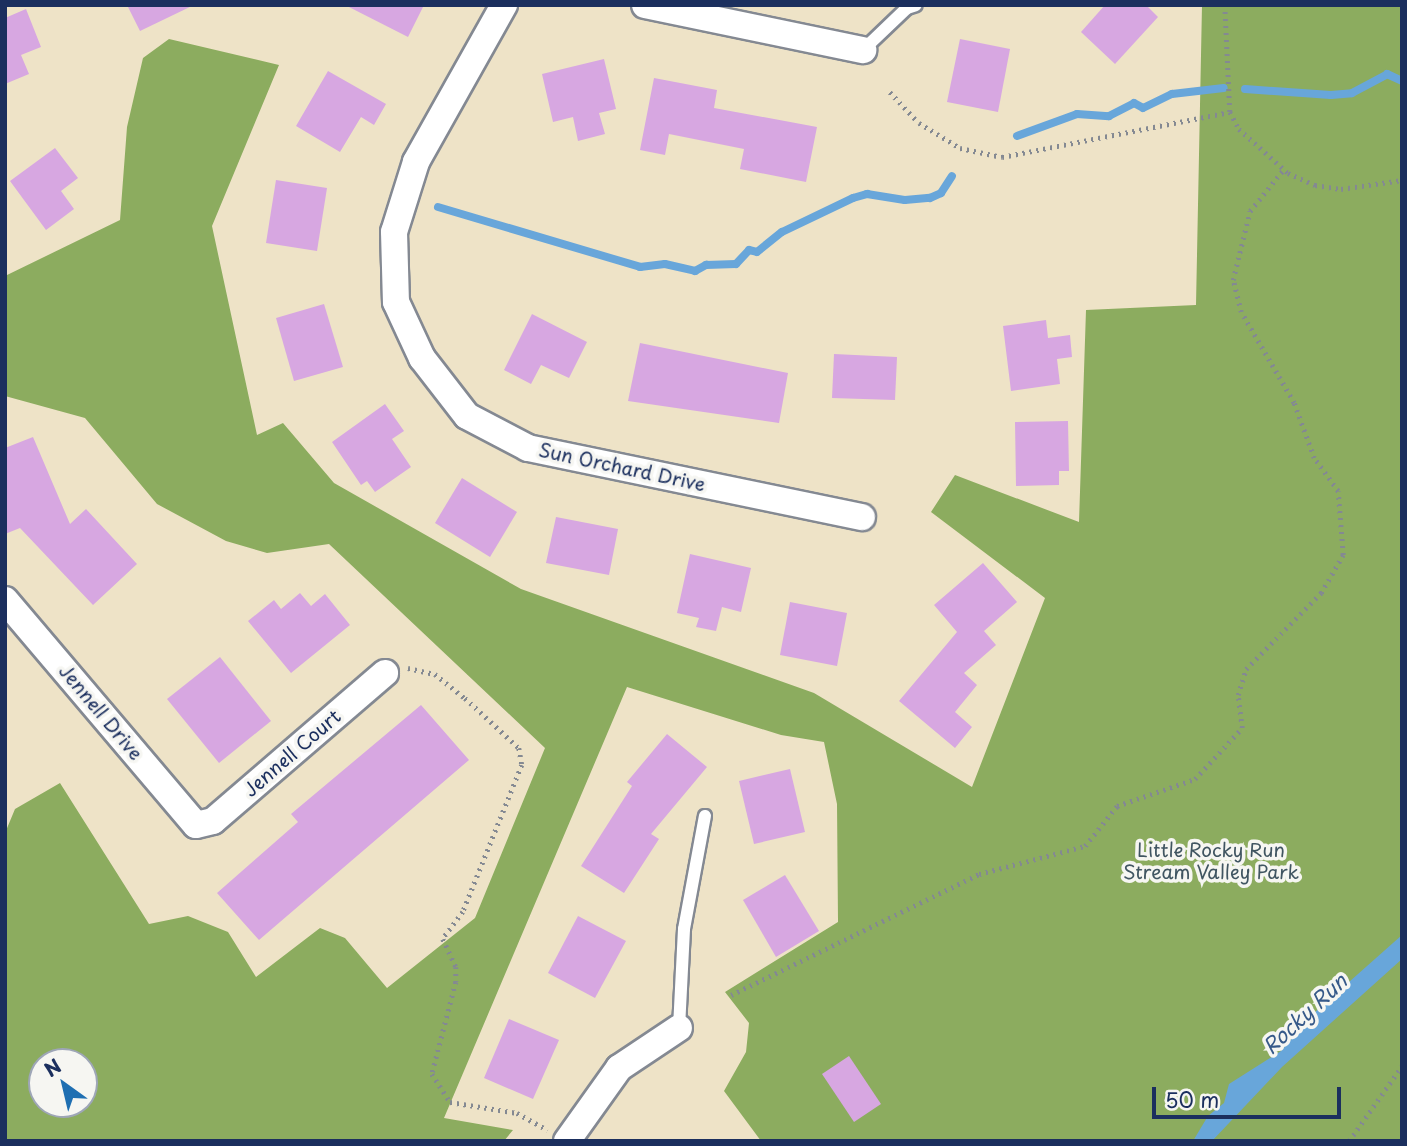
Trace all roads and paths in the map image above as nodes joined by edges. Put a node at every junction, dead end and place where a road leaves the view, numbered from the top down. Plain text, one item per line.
1 (504, 5) edge
2 (645, 5) edge
3 (916, 5) edge
4 (1225, 5) edge
5 (863, 50) joint
6 (890, 92) dead end
7 (1230, 112) junction
8 (1284, 169) junction
9 (1402, 180) edge
10 (862, 517) dead end
11 (5, 600) edge
12 (390, 668) joint
13 (705, 816) dead end
14 (196, 825) joint
15 (731, 995) dead end
16 (679, 1028) joint
17 (1402, 1066) edge
18 (558, 1135) edge
19 (1349, 1141) edge

1 - 10 street, Sun Orchard Drive
2 - 5 street
3 - 5 lane
4 - 7 path
6 - 7 path
7 - 8 path
8 - 9 path
8 - 15 path
11 - 14 street, Jennell Drive
12 - 14 street, Jennell Court
12 - 18 path
13 - 16 lane
16 - 18 street
17 - 19 path

